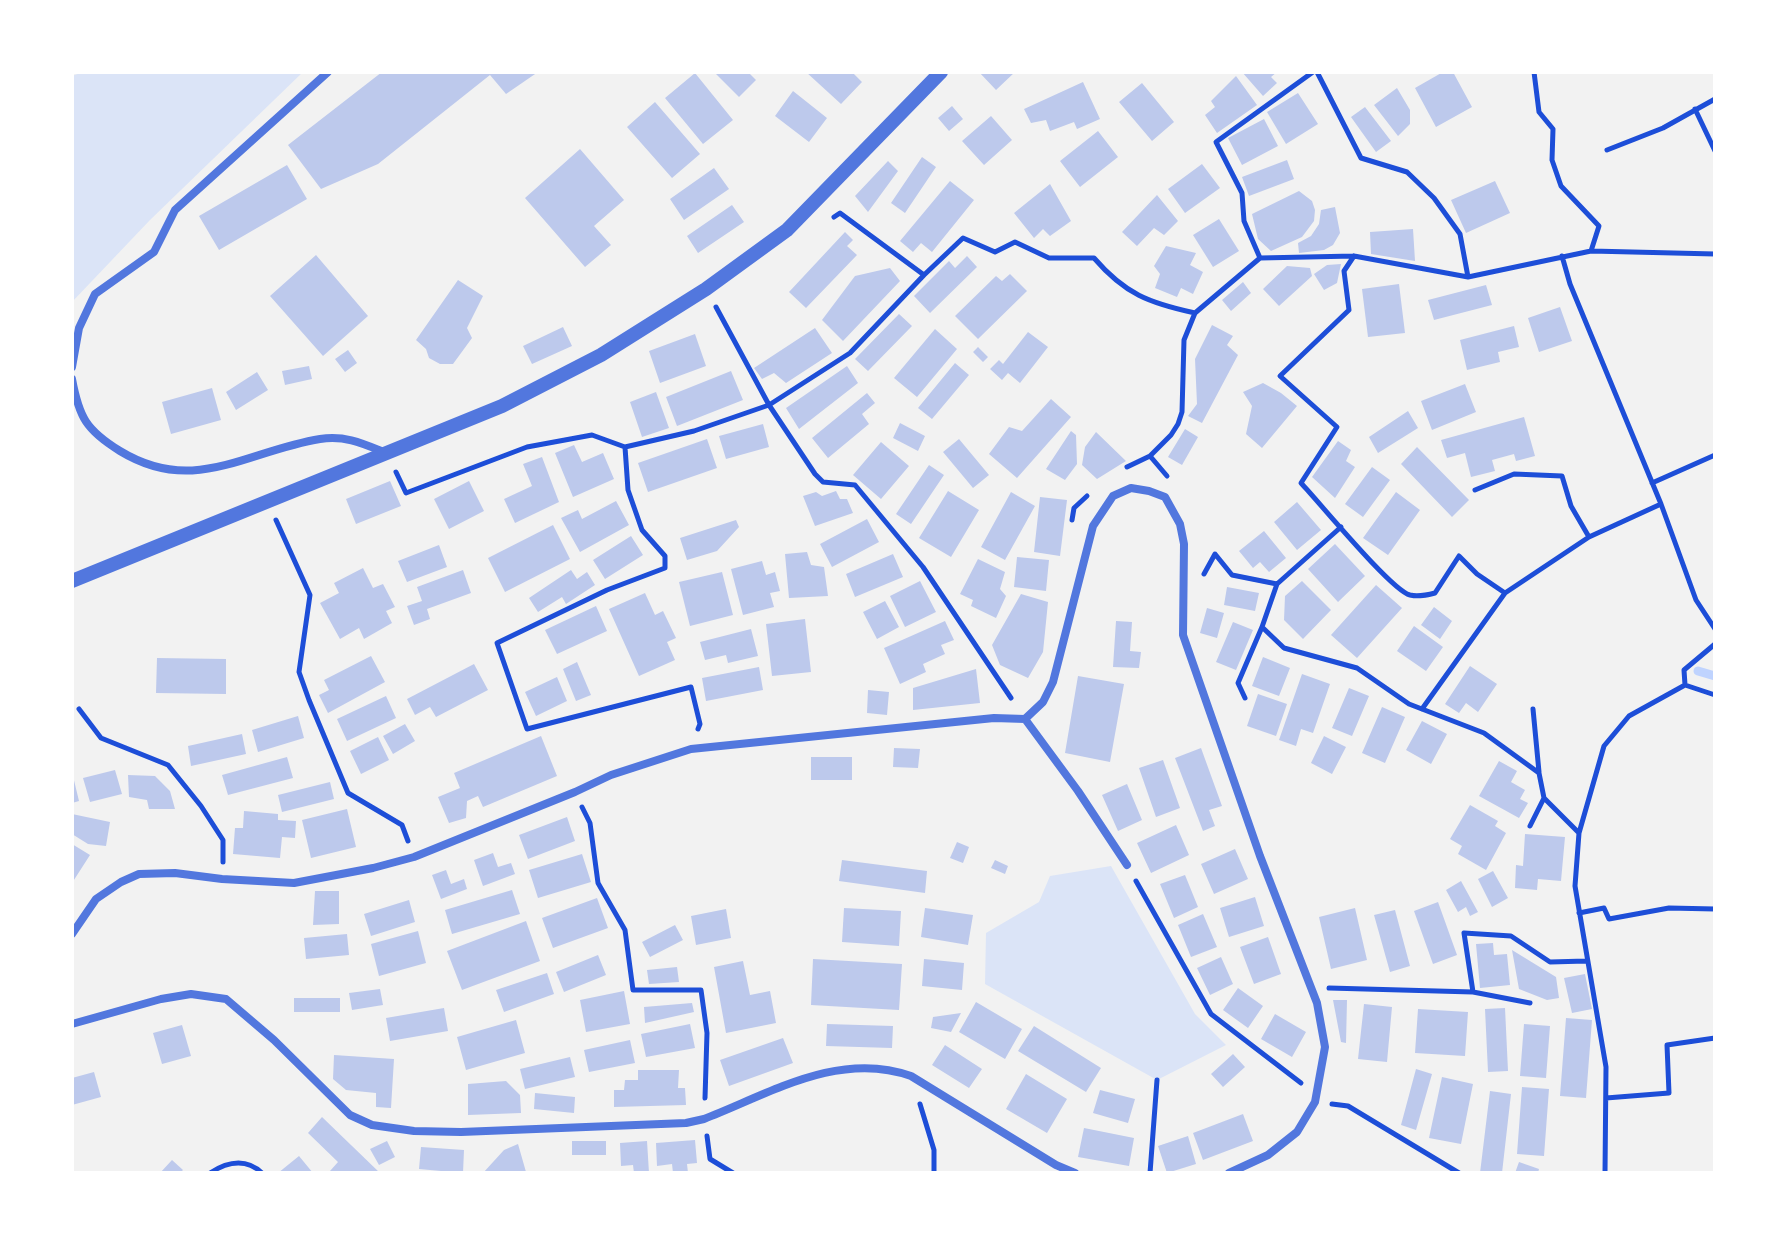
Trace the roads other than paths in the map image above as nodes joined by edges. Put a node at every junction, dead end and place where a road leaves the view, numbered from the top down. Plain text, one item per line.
1 (328, 72) edge
2 (941, 72) edge
3 (72, 367) edge
4 (72, 379) edge
5 (386, 453) junction
6 (72, 581) edge
7 (1025, 719) junction
8 (1127, 865) road end
9 (72, 934) edge
10 (72, 1024) edge
11 (1075, 1173) edge
12 (1229, 1173) edge

1 - 3 street
2 - 5 street
4 - 5 street
5 - 6 street
7 - 8 street
7 - 9 street
7 - 12 street
10 - 11 street

